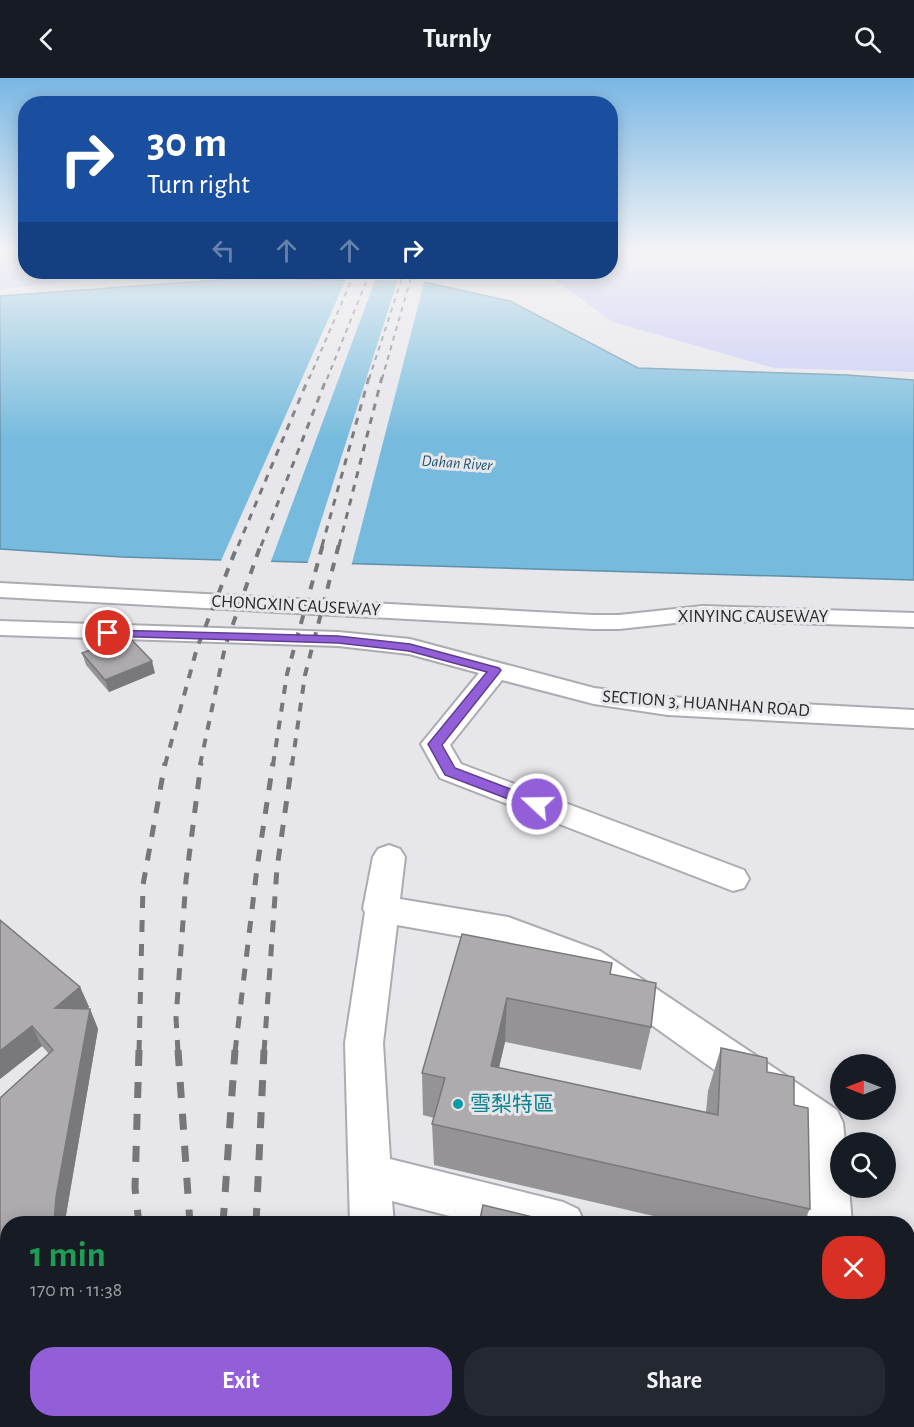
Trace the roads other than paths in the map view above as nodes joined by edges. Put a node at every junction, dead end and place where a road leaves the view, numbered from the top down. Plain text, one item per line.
1 (0, 590) edge
2 (914, 620) edge
3 (593, 622) joint
4 (0, 628) edge
5 (495, 670) junction
6 (914, 718) edge
7 (389, 857) dead end
8 (733, 879) dead end
9 (380, 909) junction
10 (369, 1171) junction
11 (372, 1216) edge
12 (532, 1216) edge
13 (829, 1216) edge

1 - 3 street, CHONGXIN CAUSEWAY
2 - 3 street, XINYING CAUSEWAY
4 - 5 street, SECTION 3, HUANHAN ROAD
5 - 6 street, SECTION 3, HUANHAN ROAD
5 - 8 street
7 - 9 street
9 - 10 street
9 - 13 street
10 - 11 street
10 - 12 street

